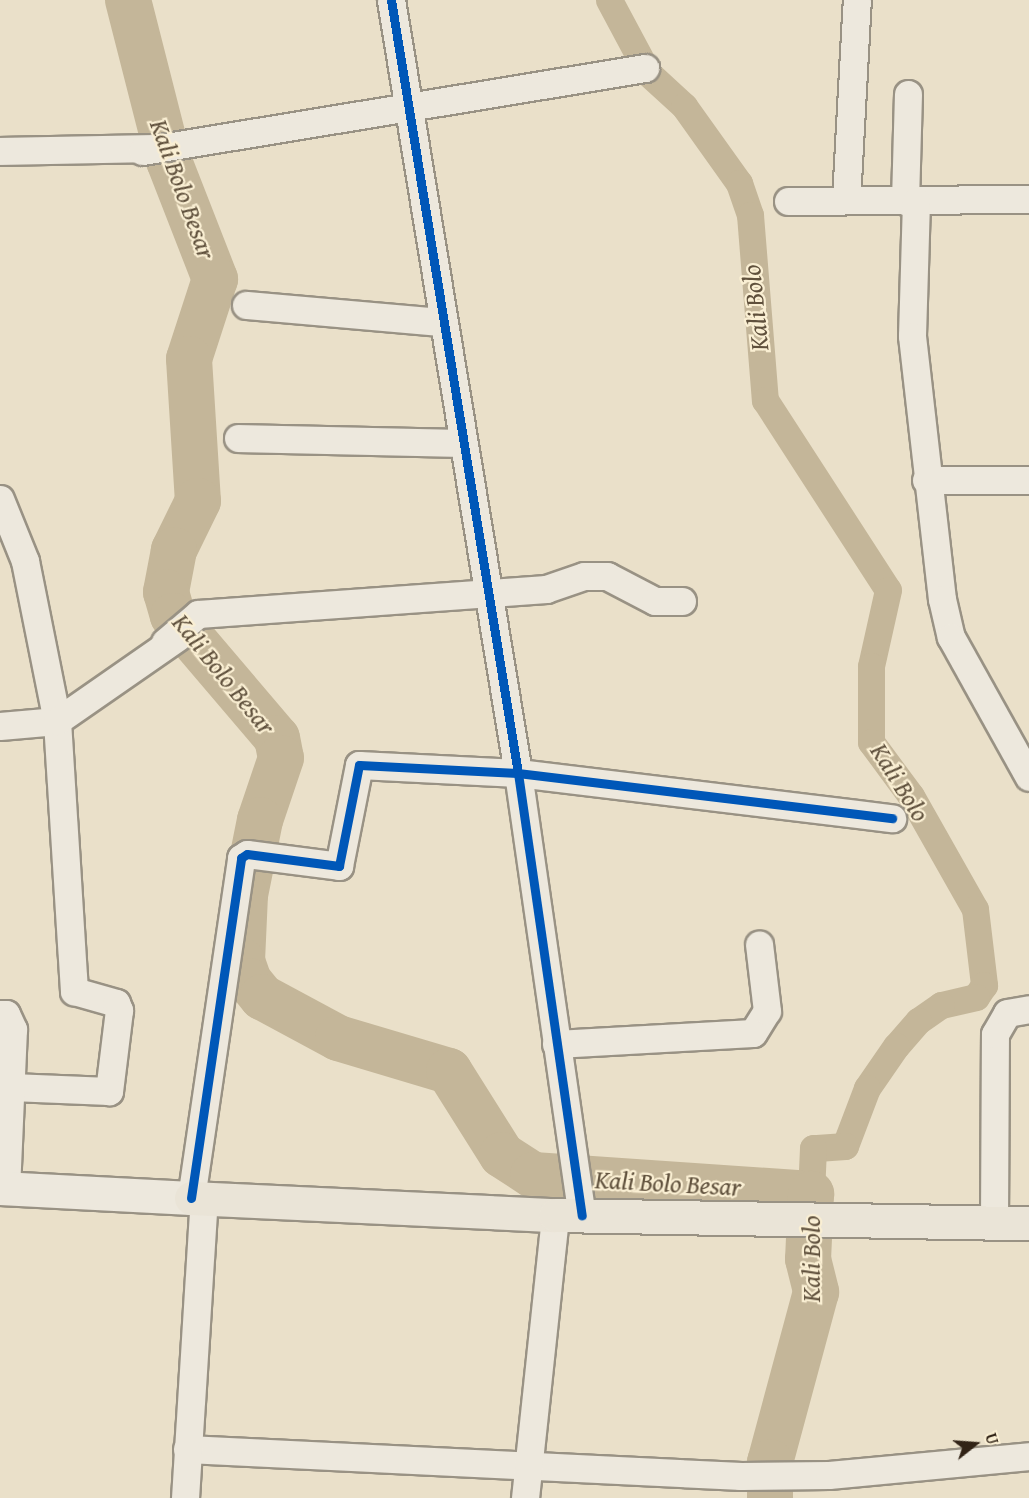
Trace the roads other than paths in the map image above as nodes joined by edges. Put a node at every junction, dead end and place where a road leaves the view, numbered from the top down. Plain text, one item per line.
1 (391, 0) edge
2 (857, 0) edge
3 (645, 68) dead end
4 (908, 94) dead end
5 (407, 106) junction
6 (0, 151) edge
7 (1029, 199) edge
8 (846, 200) junction
9 (788, 201) dead end
10 (911, 201) junction
11 (246, 305) dead end
12 (441, 322) junction
13 (238, 438) dead end
14 (460, 443) junction
15 (926, 480) junction
16 (1029, 480) edge
17 (0, 499) edge
18 (486, 593) junction
19 (682, 601) dead end
20 (57, 721) junction
21 (0, 726) edge
22 (518, 773) junction
23 (1029, 777) edge
24 (892, 818) dead end
25 (759, 944) dead end
26 (1029, 1009) edge
27 (0, 1014) edge
28 (556, 1044) junction
29 (11, 1087) junction
30 (3, 1188) edge
31 (198, 1199) junction
32 (572, 1206) junction
33 (994, 1221) junction
34 (1029, 1223) edge
35 (187, 1449) junction
36 (1029, 1456) edge
37 (529, 1467) junction
38 (185, 1498) edge
39 (525, 1498) edge

1 - 5 street
2 - 8 street
3 - 5 street
4 - 10 street
5 - 6 street
5 - 12 street
7 - 10 street
8 - 9 street
8 - 10 street
10 - 15 street
11 - 12 street
12 - 14 street
13 - 14 street
14 - 18 street
15 - 16 street
15 - 23 street
17 - 20 street
18 - 19 street
18 - 20 street
18 - 22 street
20 - 21 street
20 - 29 street
22 - 24 street
22 - 28 street
22 - 31 street
25 - 28 street
26 - 33 street
27 - 29 street
28 - 32 street
29 - 30 street
30 - 31 main road
31 - 32 main road
31 - 35 street
32 - 33 main road
32 - 37 street
33 - 34 main road
35 - 37 street
35 - 38 street
36 - 37 street
37 - 39 street

